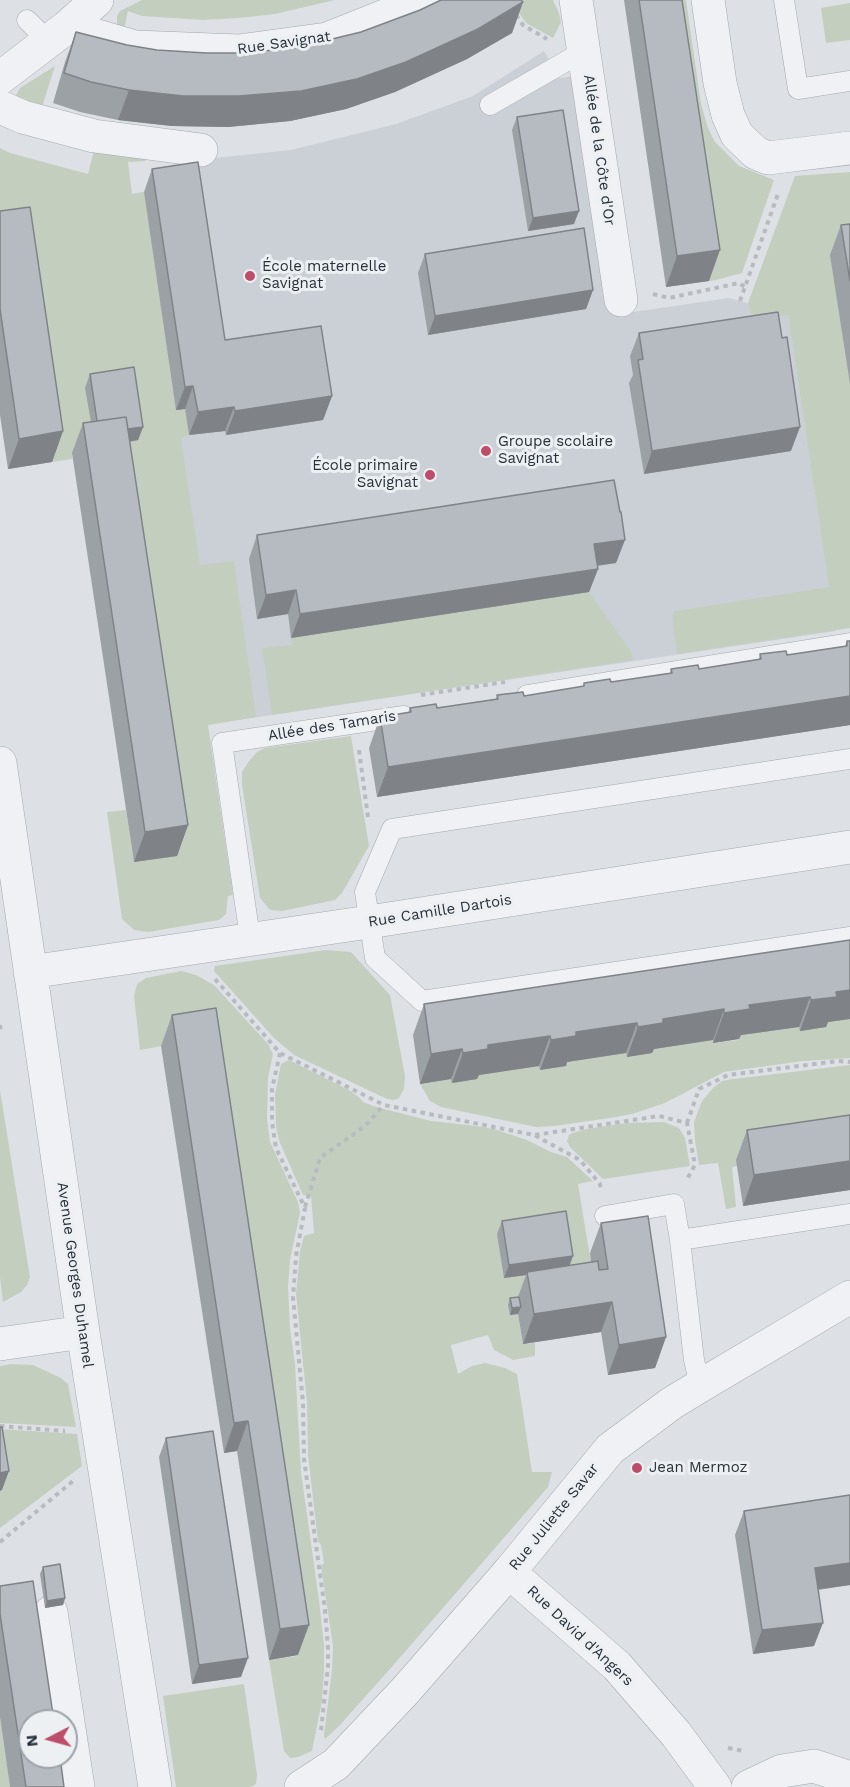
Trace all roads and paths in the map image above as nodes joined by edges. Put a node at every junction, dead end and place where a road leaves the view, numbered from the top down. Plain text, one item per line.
1 (97, 0) edge
2 (425, 0) edge
3 (576, 0) edge
4 (708, 0) edge
5 (784, 0) edge
6 (511, 8) edge
7 (47, 29) junction
8 (549, 40) dead end
9 (584, 51) junction
10 (0, 78) edge
11 (850, 81) edge
12 (490, 105) dead end
13 (0, 107) edge
14 (850, 148) edge
15 (201, 150) dead end
16 (782, 184) dead end
17 (745, 287) junction
18 (621, 297) joint
19 (740, 301) dead end
20 (850, 643) edge
21 (508, 699) edge
22 (425, 712) edge
23 (355, 724) junction
24 (850, 759) edge
25 (0, 763) edge
26 (369, 818) dead end
27 (850, 848) edge
28 (369, 922) junction
29 (850, 937) edge
30 (250, 938) junction
31 (30, 972) junction
32 (214, 978) dead end
33 (0, 1025) edge
34 (1, 1034) edge
35 (280, 1053) junction
36 (850, 1062) edge
37 (384, 1105) junction
38 (687, 1123) junction
39 (534, 1135) junction
40 (695, 1165) dead end
41 (305, 1208) junction
42 (850, 1214) edge
43 (605, 1216) joint
44 (680, 1239) junction
45 (850, 1297) edge
46 (83, 1332) junction
47 (0, 1344) edge
48 (700, 1386) junction
49 (0, 1426) edge
50 (70, 1431) dead end
51 (78, 1477) dead end
52 (0, 1542) edge
53 (509, 1572) junction
54 (51, 1612) dead end
55 (319, 1741) dead end
56 (850, 1778) edge
57 (78, 1787) edge
58 (154, 1787) edge
59 (301, 1787) edge
60 (715, 1787) edge
61 (748, 1787) edge

1 - 7 street
2 - 7 street, Rue Savignat
3 - 9 street, Allée de la Côte d'Or
4 - 14 street
5 - 11 lane
6 - 8 path
7 - 10 street
9 - 12 lane
9 - 18 street, Allée de la Côte d'Or
13 - 15 street
16 - 17 path
17 - 18 path
17 - 19 path
20 - 21 lane
22 - 23 lane, Allée des Tamaris
23 - 26 path
23 - 30 lane, Allée des Tamaris
24 - 28 lane
25 - 31 street, Avenue Georges Duhamel
27 - 28 street, Rue Camille Dartois
28 - 29 lane
28 - 30 street, Rue Camille Dartois
30 - 31 street, Rue Camille Dartois
31 - 46 street, Avenue Georges Duhamel
32 - 35 path
33 - 34 path
35 - 37 path
35 - 41 path
36 - 38 path
37 - 39 path
37 - 41 path
38 - 39 path
38 - 40 path
39 - 43 path
41 - 55 path
42 - 44 lane
43 - 44 lane
44 - 48 lane
45 - 48 street, Rue Juliette Savar
46 - 47 street
46 - 58 street, Avenue Georges Duhamel
48 - 53 street, Rue Juliette Savar
49 - 50 path
51 - 52 path
53 - 59 street, Rue Juliette Savar
53 - 60 street, Rue David d'Angers
54 - 57 street
56 - 61 street

